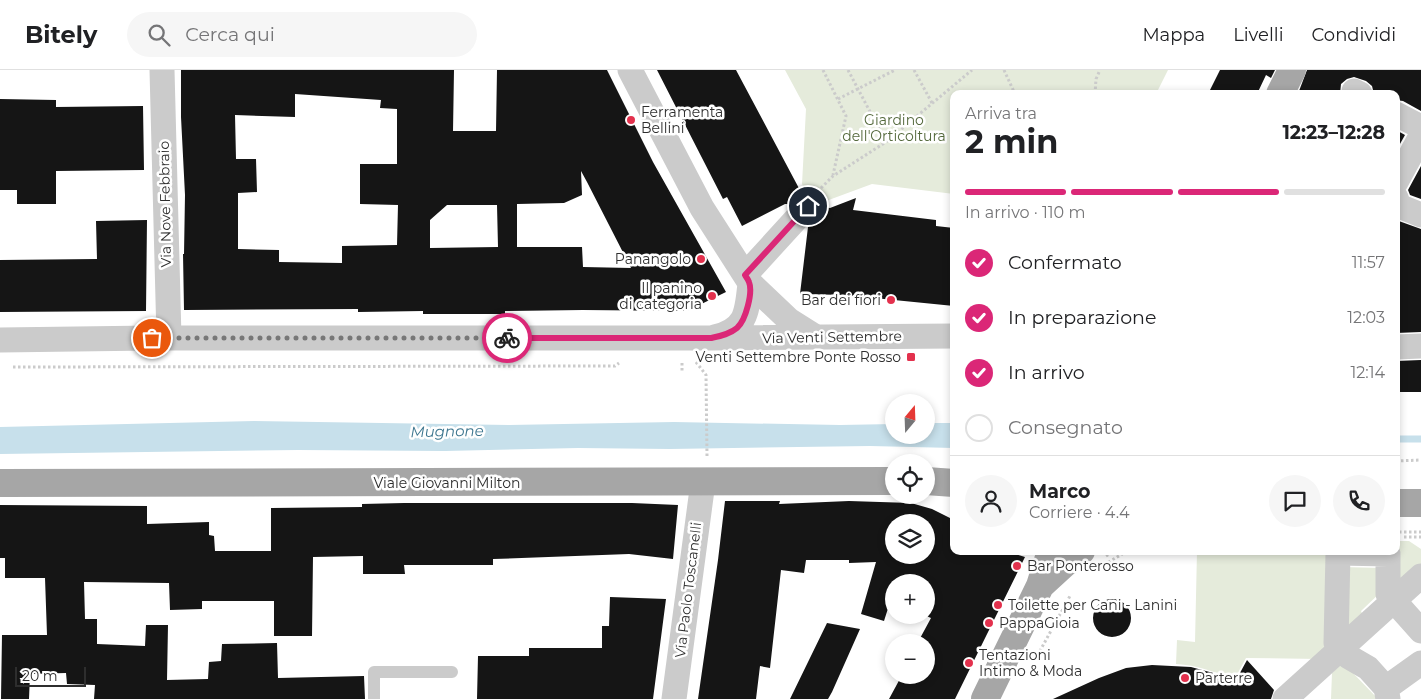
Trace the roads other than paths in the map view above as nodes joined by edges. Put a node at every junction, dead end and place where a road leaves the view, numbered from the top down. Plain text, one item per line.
1 (162, 70) edge
2 (630, 70) edge
3 (1292, 70) edge
4 (1282, 90) edge
5 (1400, 116) edge
6 (1421, 127) edge
7 (1421, 136) edge
8 (1400, 175) edge
9 (808, 206) road end
10 (1400, 206) edge
11 (1421, 215) edge
12 (747, 279) junction
13 (950, 336) edge
14 (816, 337) junction
15 (169, 338) junction
16 (711, 338) junction
17 (0, 340) edge
18 (1400, 346) edge
19 (1421, 346) edge
20 (885, 481) edge
21 (702, 482) junction
22 (935, 482) edge
23 (0, 483) edge
24 (950, 483) edge
25 (1400, 503) edge
26 (1421, 503) edge
27 (1050, 555) edge
28 (1338, 555) edge
29 (1388, 555) edge
30 (1092, 558) edge
31 (1421, 576) edge
32 (1040, 586) junction
33 (1393, 600) junction
34 (1421, 632) edge
35 (1341, 648) junction
36 (1421, 662) edge
37 (452, 672) dead end
38 (1387, 694) edge
39 (374, 699) edge
40 (674, 699) edge
41 (985, 699) edge
42 (1285, 699) edge

1 - 15 street, Via Nove Febbraio
2 - 12 street
3 - 4 main road
5 - 6 street
7 - 8 street
9 - 12 street
10 - 11 street
12 - 14 street
12 - 16 street, Via Venti Settembre
13 - 14 street, Via Venti Settembre
14 - 16 street, Via Venti Settembre
15 - 16 street, Via Venti Settembre
15 - 17 street, Via Venti Settembre
18 - 19 street
20 - 21 main road, Viale Giovanni Milton
21 - 23 main road, Viale Giovanni Milton
21 - 40 street, Via Paolo Toscanelli
22 - 24 main road
25 - 26 main road
27 - 32 main road
28 - 35 street
29 - 33 street
30 - 32 main road
31 - 33 street
32 - 41 main road
33 - 34 street
33 - 35 street
35 - 38 street
35 - 42 street
36 - 38 street
37 - 39 lane

